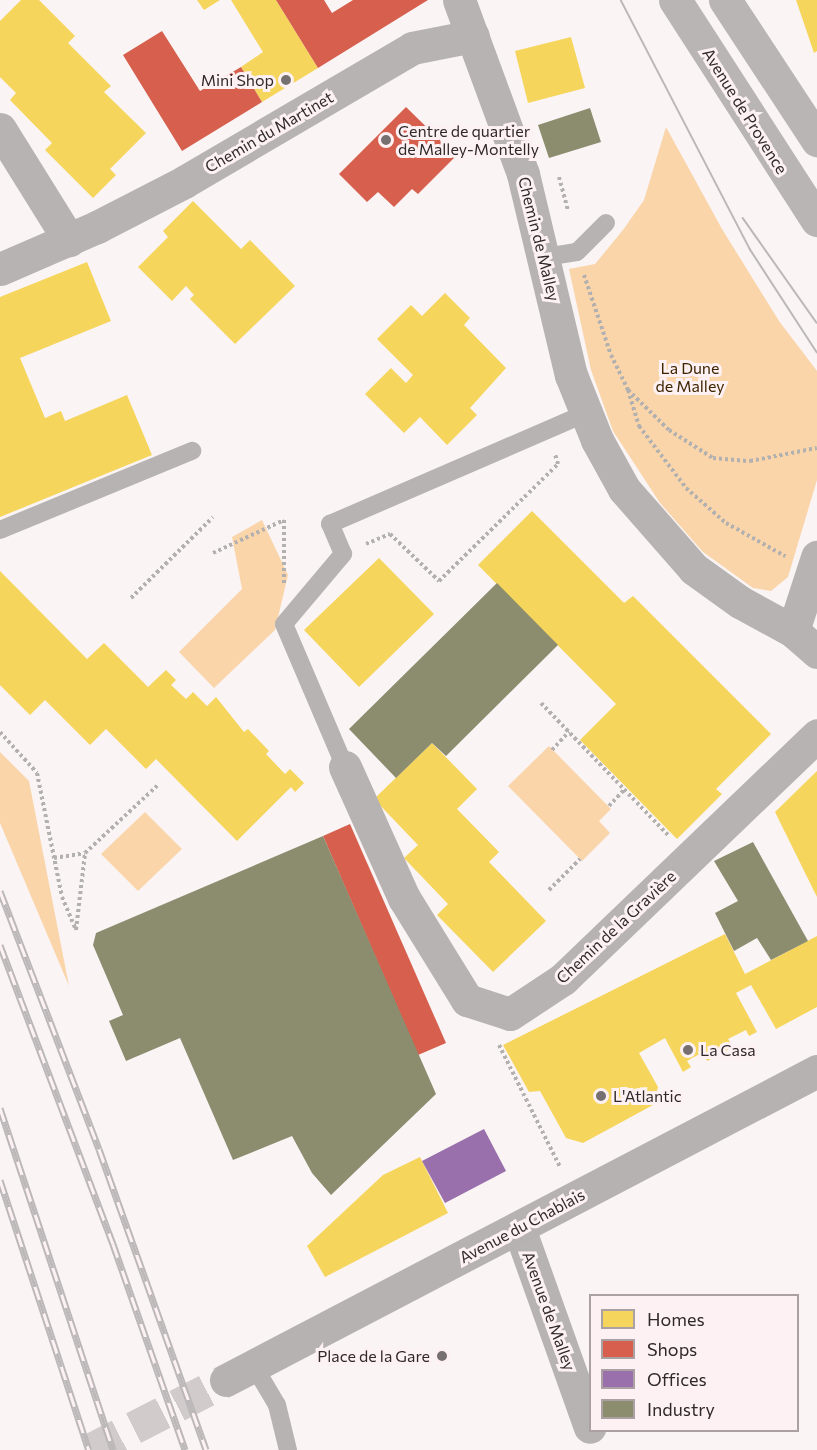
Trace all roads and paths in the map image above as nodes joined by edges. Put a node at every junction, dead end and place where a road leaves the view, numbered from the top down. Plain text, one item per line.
1 (459, 0) edge
2 (675, 0) edge
3 (725, 0) edge
4 (473, 36) junction
5 (0, 129) edge
6 (817, 140) edge
7 (523, 174) junction
8 (817, 220) edge
9 (606, 223) dead end
10 (69, 240) junction
11 (578, 252) junction
12 (545, 257) junction
13 (0, 269) edge
14 (628, 390) junction
15 (586, 413) junction
16 (546, 431) junction
17 (817, 448) edge
18 (192, 451) dead end
19 (213, 517) dead end
20 (0, 530) edge
21 (360, 547) dead end
22 (213, 553) dead end
23 (815, 564) edge
24 (131, 598) dead end
25 (284, 624) junction
26 (805, 642) edge
27 (541, 703) dead end
28 (0, 732) edge
29 (569, 732) junction
30 (817, 735) edge
31 (552, 750) dead end
32 (345, 767) joint
33 (159, 784) dead end
34 (624, 790) junction
35 (609, 806) dead end
36 (85, 853) junction
37 (689, 857) junction
38 (54, 858) junction
39 (580, 859) dead end
40 (549, 890) dead end
41 (479, 1004) junction
42 (817, 1071) edge
43 (575, 1198) junction
44 (519, 1228) junction
45 (240, 1373) joint
46 (589, 1423) edge
47 (592, 1432) edge
48 (288, 1450) edge
49 (599, 1450) edge

1 - 4 street, Chemin de Malley
2 - 8 main road, Avenue de Provence
3 - 6 main road
4 - 7 street, Chemin de Malley
4 - 10 street, Chemin du Martinet
5 - 10 street
7 - 11 path
7 - 12 street, Chemin de Malley
9 - 11 lane
10 - 13 street, Chemin du Martinet
11 - 12 lane
11 - 14 path
12 - 15 street, Chemin de Malley
14 - 17 path
14 - 23 path
15 - 16 lane
15 - 26 street, Chemin de Malley
16 - 21 path
16 - 25 lane
18 - 20 lane
19 - 24 path
22 - 25 path
23 - 26 street
25 - 32 lane, Chemin de la Gravière
27 - 29 path
28 - 38 path
29 - 31 path
29 - 34 path
30 - 37 street, Chemin de la Gravière
32 - 41 street, Chemin de la Gravière
33 - 36 path
34 - 35 path
34 - 37 path
36 - 38 path
36 - 38 path
37 - 41 street, Chemin de la Gravière
39 - 40 path
41 - 43 path
42 - 43 main road, Avenue du Chablais
43 - 44 main road, Avenue du Chablais
44 - 45 main road, Avenue du Chablais
44 - 46 street, Avenue de Malley
45 - 48 lane
47 - 49 street, Avenue de Malley

